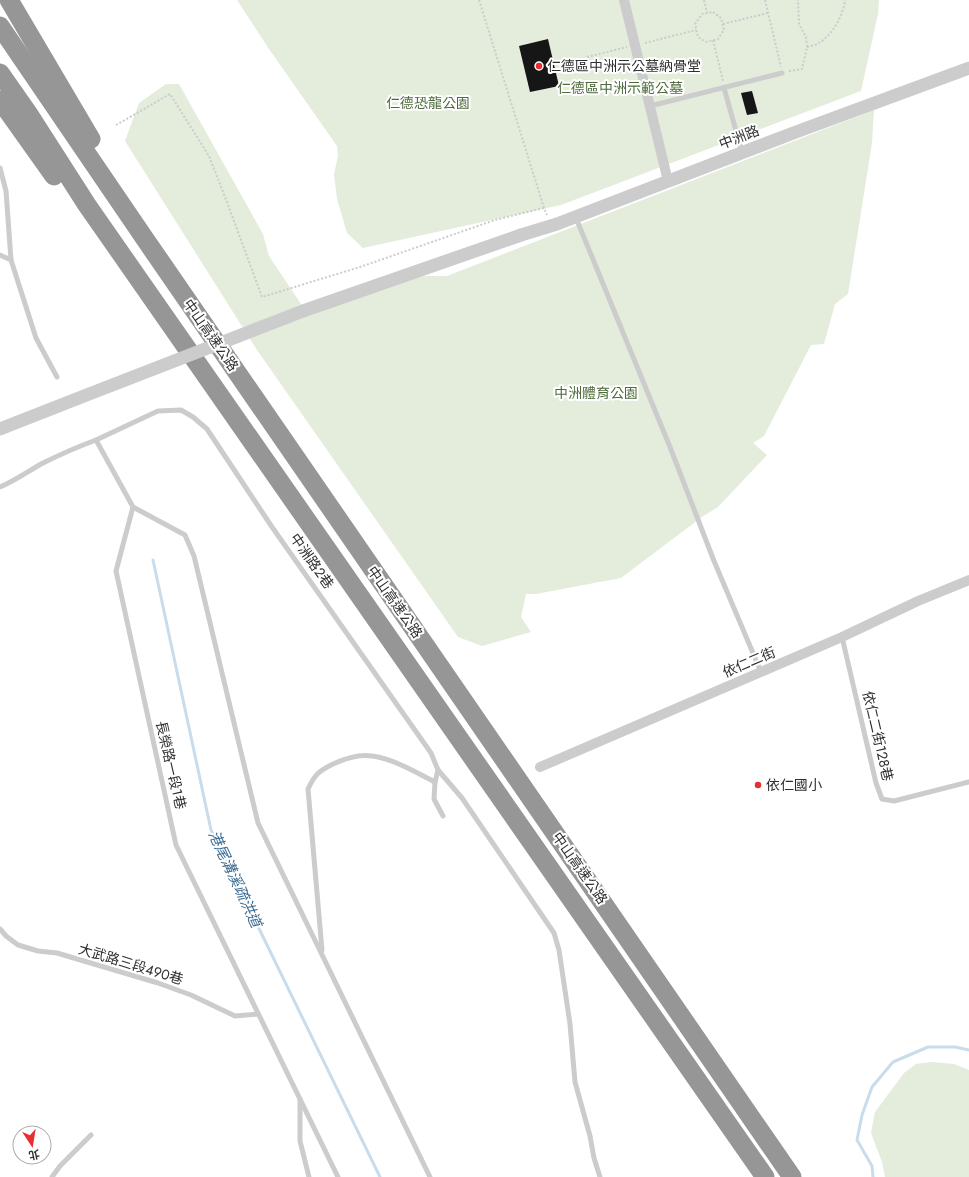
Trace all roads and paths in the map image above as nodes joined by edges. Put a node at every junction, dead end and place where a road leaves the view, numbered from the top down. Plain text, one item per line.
1 (9, 0) edge
2 (480, 0) edge
3 (624, 0) edge
4 (704, 0) edge
5 (765, 0) edge
6 (798, 0) edge
7 (845, 0) edge
8 (707, 13) junction
9 (768, 14) junction
10 (723, 24) junction
11 (0, 26) edge
12 (713, 40) junction
13 (807, 47) junction
14 (969, 68) edge
15 (0, 73) edge
16 (782, 73) junction
17 (724, 88) junction
18 (0, 100) edge
19 (650, 106) junction
20 (116, 125) dead end
21 (742, 153) junction
22 (0, 168) edge
23 (668, 181) junction
24 (544, 208) junction
25 (575, 216) junction
26 (556, 224) junction
27 (145, 239) junction
28 (119, 251) junction
29 (0, 255) edge
30 (12, 260) junction
31 (57, 378) dead end
32 (0, 429) edge
33 (96, 440) junction
34 (0, 487) edge
35 (133, 507) junction
36 (969, 580) edge
37 (842, 637) junction
38 (761, 672) junction
39 (540, 767) dead end
40 (438, 770) junction
41 (435, 782) junction
42 (969, 782) edge
43 (443, 816) dead end
44 (0, 929) edge
45 (322, 955) junction
46 (258, 1014) junction
47 (300, 1096) junction
48 (91, 1135) dead end
49 (52, 1177) edge
50 (309, 1177) edge
51 (338, 1177) edge
52 (430, 1177) edge
53 (600, 1177) edge
54 (765, 1177) edge
55 (792, 1177) edge

1 - 27 highway
2 - 24 path
3 - 19 street
4 - 8 path
5 - 9 path
6 - 13 path
7 - 13 path
8 - 10 path
8 - 12 path
9 - 10 path
9 - 16 path
10 - 12 path
11 - 27 highway, 中山高速公路
12 - 17 path
13 - 16 path
14 - 21 street, 中洲路
15 - 28 highway, 中山高速公路
16 - 17 lane
17 - 19 lane
17 - 21 lane
18 - 28 highway
19 - 23 street
20 - 24 path
21 - 23 street, 中洲路
22 - 30 lane
23 - 25 street, 中洲路
24 - 26 path
25 - 26 street, 中洲路
25 - 38 lane
26 - 32 street, 中洲路, bridge
27 - 55 highway, 中山高速公路
28 - 54 highway, 中山高速公路
29 - 30 lane
30 - 31 lane
33 - 34 lane
33 - 35 lane
33 - 40 lane, 中洲路2巷
35 - 45 lane
35 - 46 lane, 長榮路一段1巷
36 - 37 street, 依仁二街
37 - 38 street, 依仁二街
37 - 42 lane, 依仁二街128巷
38 - 39 street, 依仁二街
40 - 41 lane
40 - 53 lane, 中洲路2巷
41 - 43 lane
41 - 45 lane
44 - 46 lane, 大武路三段490巷
45 - 52 lane
46 - 47 lane, 長榮路一段1巷
47 - 50 lane
47 - 51 lane, 長榮路一段1巷
48 - 49 lane

